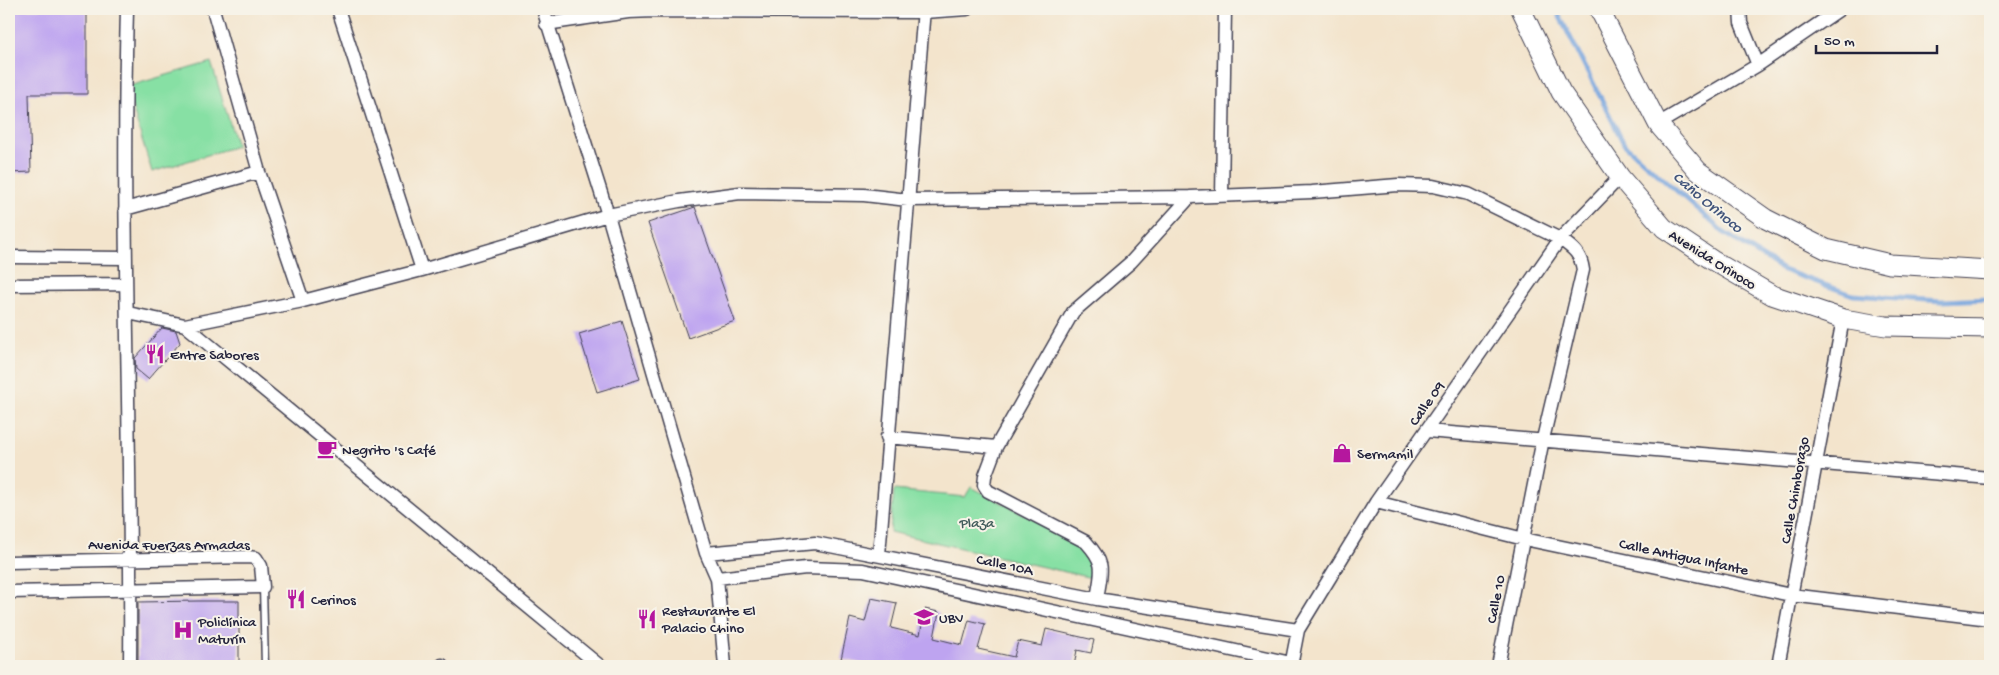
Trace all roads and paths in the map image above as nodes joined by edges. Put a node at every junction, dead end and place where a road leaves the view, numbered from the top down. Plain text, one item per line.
1 (127, 9) edge
2 (213, 9) edge
3 (338, 9) edge
4 (543, 9) edge
5 (967, 9) edge
6 (1226, 9) edge
7 (1521, 9) edge
8 (1599, 9) edge
9 (1740, 9) edge
10 (1840, 9) edge
11 (924, 10) edge
12 (546, 24) junction
13 (1758, 65) junction
14 (1658, 124) junction
15 (259, 172) junction
16 (1620, 177) junction
17 (1222, 196) junction
18 (1190, 197) junction
19 (908, 200) junction
20 (125, 209) junction
21 (608, 215) junction
22 (1560, 239) junction
23 (9, 257) edge
24 (126, 258) junction
25 (422, 270) junction
26 (1990, 270) edge
27 (126, 284) junction
28 (9, 285) edge
29 (303, 301) junction
30 (128, 313) junction
31 (1843, 319) junction
32 (185, 325) junction
33 (1990, 328) edge
34 (1427, 431) junction
35 (887, 437) junction
36 (1543, 440) junction
37 (996, 447) junction
38 (1815, 465) junction
39 (1990, 478) edge
40 (1376, 502) junction
41 (1524, 538) junction
42 (706, 553) junction
43 (879, 554) junction
44 (130, 559) junction
45 (9, 562) edge
46 (717, 578) junction
47 (263, 586) junction
48 (130, 590) junction
49 (9, 592) edge
50 (1791, 595) junction
51 (1097, 599) junction
52 (1990, 619) edge
53 (1298, 630) junction
54 (1291, 665) edge
55 (130, 666) edge
56 (265, 666) edge
57 (600, 666) edge
58 (725, 666) edge
59 (1498, 666) edge
60 (1778, 666) edge

1 - 20 street
2 - 15 street
3 - 25 street
4 - 12 street
5 - 11 street
6 - 17 street
7 - 16 street, Avenida Orinoco
8 - 14 street
9 - 13 street
10 - 13 street
11 - 12 street
11 - 19 street
12 - 21 street
13 - 14 street
14 - 26 street
15 - 20 street
15 - 29 street
16 - 22 street, Calle 09
16 - 31 street, Avenida Orinoco
17 - 18 street, Calle 10
17 - 22 street, Calle 10
18 - 19 street, Calle 10
18 - 37 street
19 - 21 street, Calle 10
19 - 35 street
20 - 24 street
21 - 25 street, Calle 10
21 - 42 street
22 - 34 street, Calle 09
22 - 36 street, Calle 10
23 - 24 street
24 - 27 street
25 - 29 street, Calle 10
27 - 28 street
27 - 30 street
29 - 32 street, Calle 10
30 - 32 street
30 - 44 street
31 - 33 street, Avenida Orinoco
31 - 38 street, Calle Chimborazo
32 - 57 street
34 - 36 street
34 - 40 street, Calle 09
35 - 37 street
35 - 43 street
36 - 38 street
36 - 41 street, Calle 10
37 - 51 street
38 - 39 street
38 - 50 street, Calle Chimborazo
40 - 41 street, Calle Antigua Infante
40 - 53 street, Calle 09
41 - 50 street, Calle Antigua Infante
41 - 59 street, Calle 10
42 - 43 street, Calle 10A
42 - 46 street
43 - 51 street, Calle 10A
44 - 45 street, Avenida Fuerzas Armadas
44 - 47 street, Avenida Fuerzas Armadas
44 - 48 street
46 - 54 street
46 - 58 street
47 - 48 street
47 - 56 lane
48 - 49 street
48 - 55 street
50 - 52 street, Calle Antigua Infante
50 - 60 street, Calle Chimborazo
51 - 53 street, Calle 10A
53 - 54 street, Calle 09

